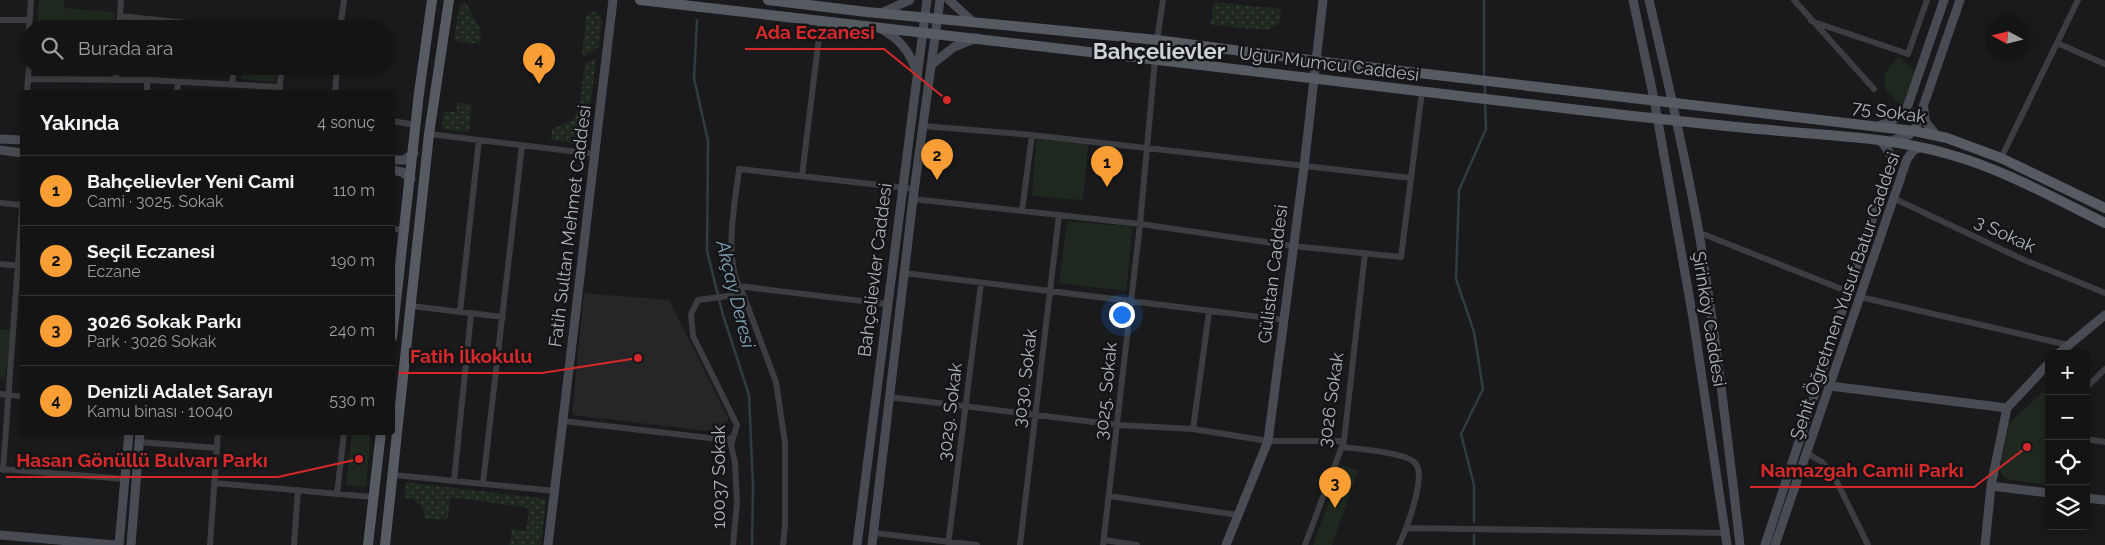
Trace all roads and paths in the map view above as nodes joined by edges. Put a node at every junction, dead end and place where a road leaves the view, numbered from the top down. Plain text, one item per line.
1 (31, 0) edge
2 (121, 0) edge
3 (344, 0) edge
4 (426, 0) edge
5 (432, 0) edge
6 (448, 0) edge
7 (455, 0) edge
8 (613, 0) edge
9 (640, 0) edge
10 (768, 0) edge
11 (910, 0) edge
12 (926, 0) edge
13 (940, 0) edge
14 (949, 0) edge
15 (1163, 0) edge
16 (1323, 0) edge
17 (1633, 0) edge
18 (1649, 0) edge
19 (1794, 0) edge
20 (1927, 0) edge
21 (1944, 0) edge
22 (1960, 0) edge
23 (2078, 0) edge
24 (430, 12) junction
25 (879, 13) junction
26 (446, 15) junction
27 (120, 16) junction
28 (924, 18) junction
29 (938, 18) junction
30 (0, 20) edge
31 (29, 20) joint
32 (120, 20) edge
33 (159, 20) edge
34 (341, 20) edge
35 (820, 21) junction
36 (972, 21) junction
37 (1811, 21) junction
38 (878, 27) junction
39 (923, 32) junction
40 (936, 34) junction
41 (978, 38) junction
42 (1157, 40) junction
43 (2056, 43) junction
44 (1155, 60) junction
45 (1317, 60) junction
46 (2105, 64) edge
47 (931, 65) junction
48 (917, 74) junction
49 (28, 75) edge
50 (116, 75) edge
51 (233, 75) edge
52 (281, 75) edge
53 (336, 75) edge
54 (1315, 78) junction
55 (28, 79) junction
56 (116, 80) junction
57 (147, 80) junction
58 (178, 82) junction
59 (232, 85) junction
60 (1874, 89) dead end
61 (27, 90) edge
62 (147, 90) edge
63 (177, 90) edge
64 (279, 90) edge
65 (335, 90) edge
66 (1422, 91) junction
67 (1654, 99) junction
68 (1672, 102) junction
69 (1924, 102) junction
70 (1658, 119) junction
71 (395, 121) edge
72 (1677, 121) junction
73 (416, 125) junction
74 (923, 126) junction
75 (1878, 126) junction
76 (1914, 131) junction
77 (429, 134) junction
78 (1032, 135) junction
79 (1936, 135) junction
80 (0, 139) edge
81 (20, 140) edge
82 (479, 140) junction
83 (1881, 141) junction
84 (522, 145) junction
85 (1920, 147) junction
86 (1146, 148) junction
87 (0, 150) edge
88 (20, 153) edge
89 (414, 153) junction
90 (595, 154) junction
91 (2001, 158) junction
92 (395, 160) edge
93 (1304, 167) junction
94 (395, 171) edge
95 (802, 176) junction
96 (1411, 178) junction
97 (411, 179) junction
98 (902, 188) junction
99 (915, 189) junction
100 (1893, 198) junction
101 (913, 199) junction
102 (0, 203) edge
103 (20, 206) edge
104 (2105, 208) edge
105 (1022, 210) junction
106 (1059, 215) junction
107 (2105, 223) edge
108 (1140, 224) junction
109 (395, 229) edge
110 (406, 230) junction
111 (1698, 232) junction
112 (1292, 246) junction
113 (1364, 253) junction
114 (0, 264) edge
115 (20, 266) edge
116 (904, 273) junction
117 (981, 283) junction
118 (738, 286) junction
119 (1051, 291) junction
120 (1849, 292) junction
121 (2105, 292) edge
122 (743, 294) junction
123 (1860, 297) junction
124 (1130, 302) junction
125 (887, 304) junction
126 (411, 306) junction
127 (460, 312) junction
128 (1209, 312) junction
129 (395, 314) edge
130 (471, 314) junction
131 (2105, 315) edge
132 (503, 317) junction
133 (1284, 320) junction
134 (2068, 345) junction
135 (2062, 350) edge
136 (2045, 367) edge
137 (2105, 369) edge
138 (2090, 383) edge
139 (1830, 386) junction
140 (0, 394) edge
141 (9, 395) junction
142 (20, 396) edge
143 (889, 397) junction
144 (966, 406) junction
145 (2007, 408) junction
146 (1035, 414) junction
147 (563, 421) junction
148 (1118, 426) junction
149 (1193, 430) junction
150 (129, 435) edge
151 (218, 435) edge
152 (344, 435) edge
153 (381, 435) edge
154 (140, 437) edge
155 (731, 438) junction
156 (2090, 440) edge
157 (1268, 442) junction
158 (2105, 442) edge
159 (1343, 444) junction
160 (217, 448) junction
161 (1807, 453) junction
162 (2, 469) edge
163 (394, 474) junction
164 (125, 479) junction
165 (454, 480) junction
166 (214, 483) junction
167 (483, 483) junction
168 (1991, 486) junction
169 (298, 490) junction
170 (555, 491) junction
171 (2045, 493) edge
172 (337, 494) junction
173 (1110, 496) junction
174 (373, 497) junction
175 (2090, 498) edge
176 (2105, 500) edge
177 (1238, 515) junction
178 (1406, 528) junction
179 (874, 533) junction
180 (1726, 533) junction
181 (0, 536) edge
182 (948, 543) edge
183 (1103, 543) edge
184 (117, 545) edge
185 (131, 545) edge
186 (210, 545) edge
187 (294, 545) edge
188 (368, 545) edge
189 (385, 545) edge
190 (548, 545) edge
191 (733, 545) edge
192 (783, 545) edge
193 (857, 545) edge
194 (872, 545) edge
195 (977, 545) edge
196 (1020, 545) edge
197 (1137, 545) edge
198 (1226, 545) edge
199 (1305, 545) edge
200 (1399, 545) edge
201 (1727, 545) edge
202 (1740, 545) edge
203 (1765, 545) edge
204 (1775, 545) edge
205 (1868, 545) edge
206 (1985, 545) edge

1 - 31 street
2 - 27 street
3 - 34 street
4 - 24 main road
5 - 24 main road
6 - 26 main road
7 - 26 main road
8 - 90 street, Fatih Sultan Mehmet Caddesi
9 - 35 main road, Uğur Mumcu Caddesi
10 - 25 main road, Uğur Mumcu Caddesi
11 - 25 street
12 - 28 street, Bahçelievler Caddesi
13 - 29 street, Bahçelievler Caddesi
14 - 36 street
15 - 42 street
16 - 45 street, Gülistan Caddesi
17 - 67 street, Şirinköy Caddesi
18 - 68 street, Şirinköy Caddesi
19 - 37 street
20 - 37 street
21 - 75 street, Şehit Öğretmen Yusuf Batur Caddesi
22 - 69 street
23 - 43 street
24 - 73 main road
25 - 28 main road, Uğur Mumcu Caddesi
26 - 77 main road
27 - 32 street
27 - 33 street
28 - 29 main road, Uğur Mumcu Caddesi
28 - 39 street, Bahçelievler Caddesi
29 - 36 main road, Uğur Mumcu Caddesi
29 - 40 street, Bahçelievler Caddesi
30 - 31 street
35 - 38 main road, Uğur Mumcu Caddesi
35 - 95 street
36 - 42 main road, Uğur Mumcu Caddesi
37 - 60 street
38 - 39 main road, Uğur Mumcu Caddesi
38 - 48 street
39 - 40 main road, Uğur Mumcu Caddesi
39 - 48 street, Bahçelievler Caddesi
40 - 41 main road, Uğur Mumcu Caddesi
40 - 47 street, Bahçelievler Caddesi
41 - 44 main road, Uğur Mumcu Caddesi
41 - 47 street
42 - 45 main road, Uğur Mumcu Caddesi
43 - 46 street
43 - 91 street
44 - 54 main road, Uğur Mumcu Caddesi
44 - 86 street, 3025. Sokak
45 - 54 street, Gülistan Caddesi
45 - 67 main road, Uğur Mumcu Caddesi
47 - 74 street, Bahçelievler Caddesi
48 - 98 street, Bahçelievler Caddesi
49 - 55 street
50 - 56 street
51 - 59 street
52 - 64 street
53 - 65 street
54 - 66 main road, Uğur Mumcu Caddesi
54 - 93 street, Gülistan Caddesi
55 - 56 street
55 - 61 street
56 - 57 street
57 - 58 street
57 - 62 street
58 - 59 street
58 - 63 street
59 - 64 street
66 - 70 main road, Uğur Mumcu Caddesi
66 - 96 street
67 - 68 main road, 75 Sokak
67 - 70 street, Şirinköy Caddesi
68 - 72 street, Şirinköy Caddesi
68 - 75 main road, 75 Sokak
69 - 76 street
69 - 79 street
70 - 72 main road, 75 Sokak
70 - 180 street, Şirinköy Caddesi
71 - 73 street
72 - 83 main road, 75 Sokak
72 - 111 street, Şirinköy Caddesi
73 - 89 main road
74 - 78 street
74 - 99 street, Bahçelievler Caddesi
75 - 76 main road, 75 Sokak
76 - 79 main road, 75 Sokak
76 - 83 street, Şehit Öğretmen Yusuf Batur Caddesi
77 - 82 street
77 - 126 main road
78 - 86 street
78 - 105 street
79 - 91 main road, 75 Sokak
80 - 81 street
82 - 84 street
82 - 127 street
83 - 85 main road, 75 Sokak
83 - 120 street, Şehit Öğretmen Yusuf Batur Caddesi
84 - 90 street
84 - 132 street
85 - 100 street, Şehit Öğretmen Yusuf Batur Caddesi
85 - 107 main road, 75 Sokak
86 - 93 street
86 - 108 street, 3025. Sokak
87 - 88 street
89 - 92 street
89 - 97 main road
90 - 147 street, Fatih Sultan Mehmet Caddesi
91 - 104 main road, 75 Sokak
93 - 96 street
93 - 112 street, Gülistan Caddesi
94 - 97 street
95 - 98 street
95 - 118 street
96 - 113 street
97 - 110 main road
98 - 99 street
98 - 125 street, Bahçelievler Caddesi
99 - 101 street, Bahçelievler Caddesi
100 - 121 street, 3 Sokak
100 - 123 street, Şehit Öğretmen Yusuf Batur Caddesi
101 - 105 street
101 - 116 street, Bahçelievler Caddesi
102 - 103 street
105 - 106 street
106 - 108 street
106 - 119 street, 3030. Sokak
108 - 112 street
108 - 124 street, 3025. Sokak
109 - 110 street
110 - 129 main road
111 - 120 street
111 - 202 street, Şirinköy Caddesi
112 - 113 street
112 - 133 street, Gülistan Caddesi
113 - 159 street, 3026 Sokak
114 - 115 street
115 - 141 street
116 - 117 street
116 - 143 street, Bahçelievler Caddesi
117 - 119 street
117 - 144 street, 3029. Sokak
118 - 122 street
118 - 125 street
119 - 124 street
119 - 146 street, 3030. Sokak
120 - 203 street, Şehit Öğretmen Yusuf Batur Caddesi
122 - 155 street, 10037 Sokak
122 - 192 street
123 - 134 street
123 - 139 street, Şehit Öğretmen Yusuf Batur Caddesi
124 - 128 street
124 - 148 street, 3025. Sokak
125 - 193 street, Bahçelievler Caddesi
126 - 127 street
126 - 163 main road
127 - 130 street
128 - 133 street
128 - 149 street
130 - 132 street
130 - 165 street
131 - 134 street
132 - 167 street
133 - 157 street, Gülistan Caddesi
134 - 135 street
136 - 145 street
137 - 138 street
139 - 145 street
139 - 161 street, Şehit Öğretmen Yusuf Batur Caddesi
140 - 141 street
141 - 142 street
141 - 162 street
143 - 144 street
143 - 179 street, Bahçelievler Caddesi
144 - 146 street
144 - 182 street, 3029. Sokak
145 - 168 street
146 - 148 street
146 - 196 street, 3030. Sokak
147 - 155 street
147 - 170 street, Fatih Sultan Mehmet Caddesi
148 - 149 street
148 - 173 street, 3025. Sokak
149 - 157 street
150 - 164 street
151 - 160 street
152 - 172 street
153 - 174 main road
154 - 160 street
154 - 185 street
155 - 191 street, 10037 Sokak
156 - 158 street
157 - 159 street
157 - 177 street, Gülistan Caddesi
159 - 178 street
159 - 199 street, 3026 Sokak
160 - 166 street
161 - 204 street, Şehit Öğretmen Yusuf Batur Caddesi
161 - 205 street
162 - 164 street
163 - 165 street
163 - 189 main road
164 - 184 street
165 - 167 street
166 - 169 street
166 - 186 street
167 - 170 street
168 - 171 street
168 - 206 street
169 - 172 street
169 - 187 street
170 - 190 street, Fatih Sultan Mehmet Caddesi
172 - 174 street
173 - 177 street
173 - 183 street, 3025. Sokak
174 - 188 main road
175 - 176 street
177 - 198 street, Gülistan Caddesi
178 - 180 street
178 - 200 street
179 - 182 street
179 - 194 street, Bahçelievler Caddesi
180 - 201 street, Şirinköy Caddesi
181 - 184 street
182 - 195 street
183 - 197 street

